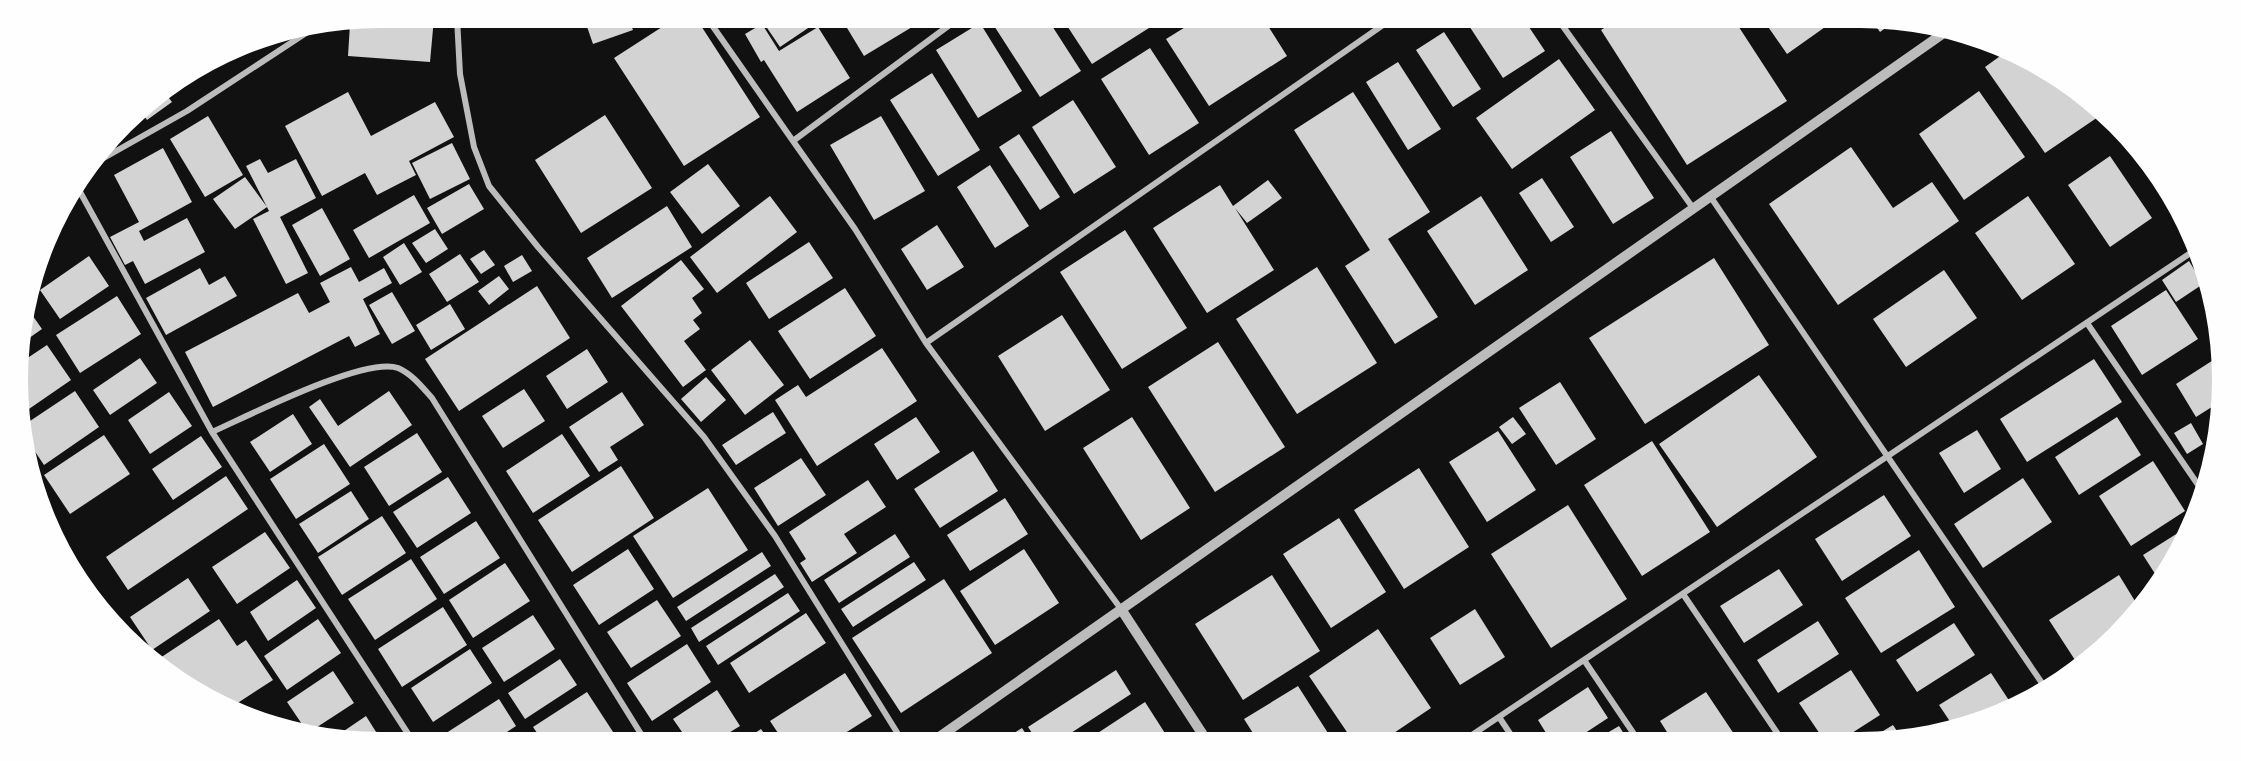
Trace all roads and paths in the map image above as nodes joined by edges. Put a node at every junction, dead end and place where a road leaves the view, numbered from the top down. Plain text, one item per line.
1 (458, 28) edge
2 (714, 28) edge
3 (943, 28) edge
4 (1379, 28) edge
5 (1564, 28) edge
6 (1938, 37) edge
7 (298, 38) edge
8 (793, 141) junction
9 (111, 154) edge
10 (82, 195) edge
11 (1710, 195) junction
12 (1693, 208) junction
13 (2189, 254) edge
14 (2087, 323) junction
15 (926, 343) junction
16 (212, 432) junction
17 (1887, 458) junction
18 (2197, 484) edge
19 (1683, 594) junction
20 (1121, 609) junction
21 (1584, 660) junction
22 (2041, 682) edge
23 (1499, 717) junction
24 (407, 732) edge
25 (640, 732) edge
26 (897, 732) edge
27 (946, 732) edge
28 (1201, 732) edge
29 (1476, 732) edge
30 (1509, 732) edge
31 (1633, 732) edge
32 (1777, 732) edge

1 - 26 street
2 - 8 street
3 - 8 street
4 - 15 street
5 - 12 street
6 - 11 street
7 - 9 street
8 - 15 street
10 - 16 street
11 - 12 street
11 - 17 street
12 - 20 street
13 - 14 street
14 - 17 street
14 - 18 street
15 - 20 street
16 - 24 street
16 - 25 street
17 - 19 street
17 - 22 street
19 - 21 street
19 - 32 street
20 - 27 street
20 - 28 street
21 - 23 street
21 - 31 street
23 - 29 street
23 - 30 street

